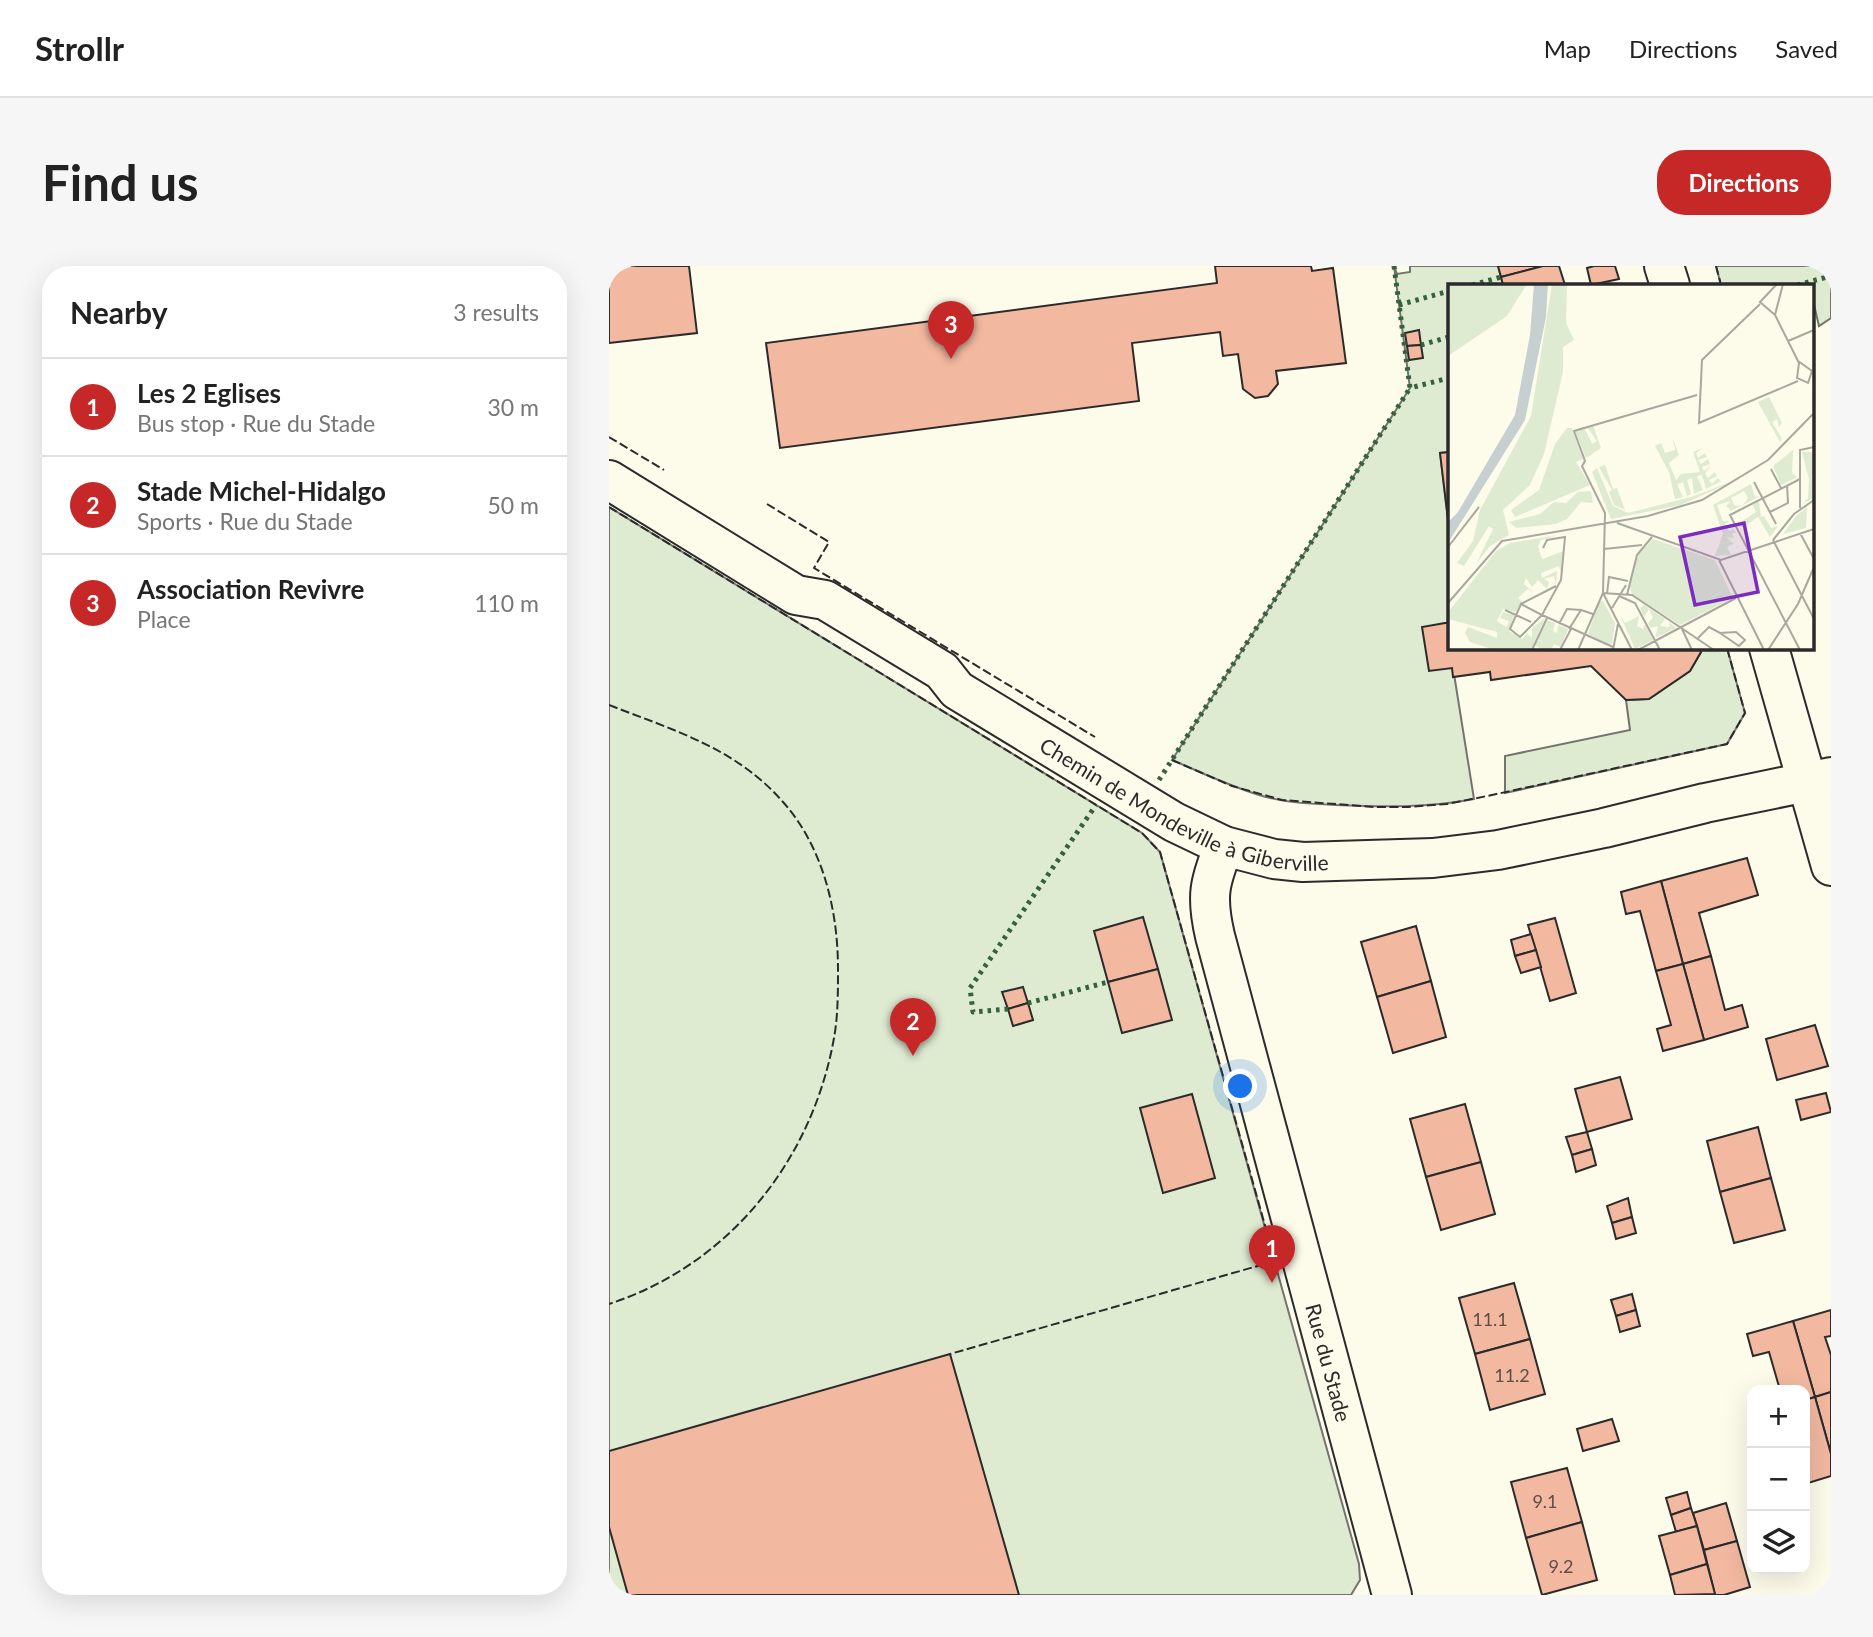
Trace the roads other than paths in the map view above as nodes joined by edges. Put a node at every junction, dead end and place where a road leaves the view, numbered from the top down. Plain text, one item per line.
1 (1664, 266) edge
2 (1670, 284) edge
3 (609, 480) edge
4 (1769, 649) edge
5 (1819, 780) edge
6 (1224, 846) junction
7 (1831, 866) edge
8 (1392, 1595) edge

1 - 2 street
3 - 6 street, Chemin de Mondeville à Giberville
4 - 5 street
5 - 6 street, Chemin de Mondeville à Giberville
5 - 7 street
6 - 8 street, Rue du Stade

